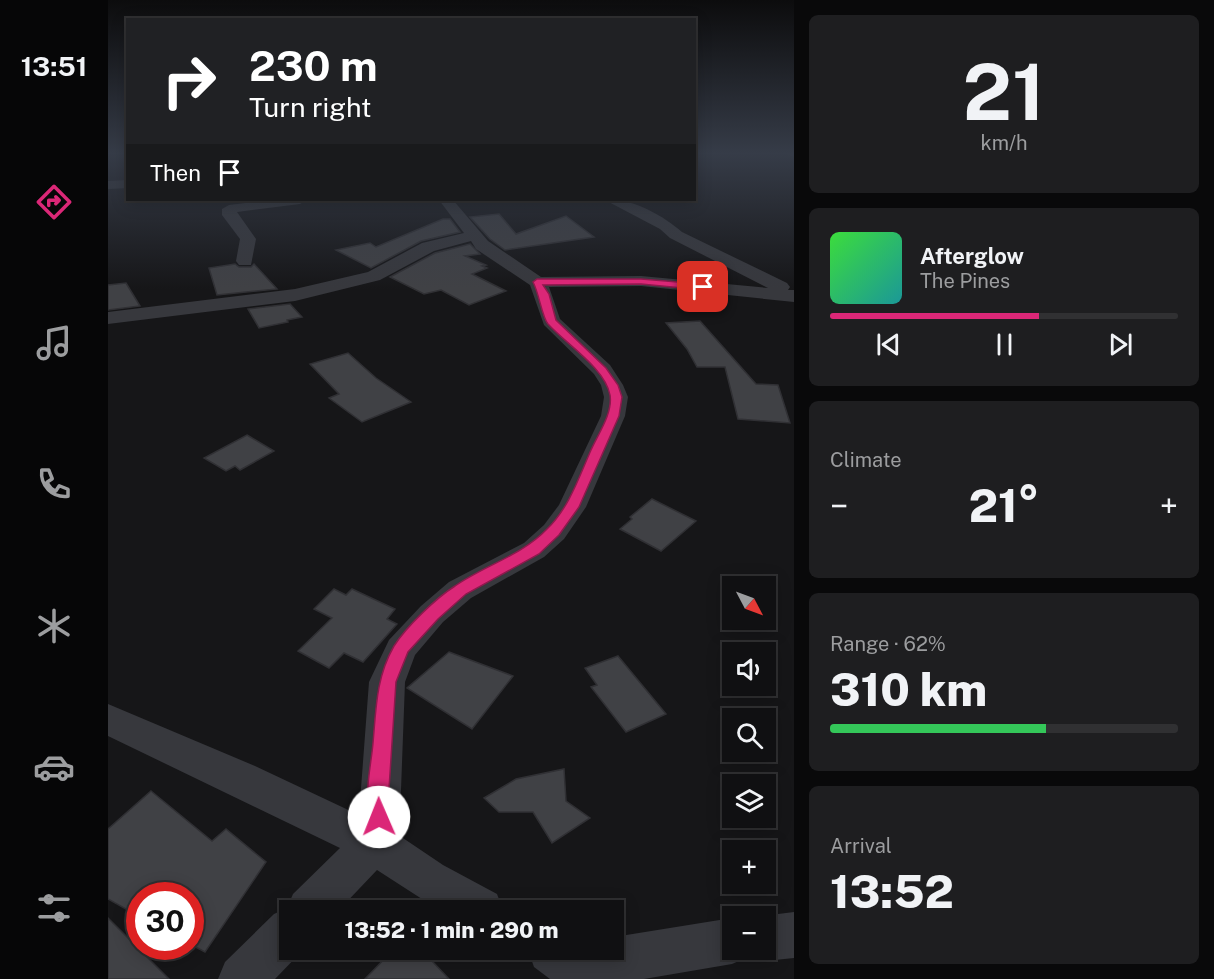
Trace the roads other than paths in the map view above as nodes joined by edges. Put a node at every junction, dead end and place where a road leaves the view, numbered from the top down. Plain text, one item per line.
1 (291, 201) edge
2 (447, 201) edge
3 (614, 201) edge
4 (473, 236) junction
5 (245, 261) dead end
6 (537, 282) junction
7 (794, 294) edge
8 (108, 318) edge
9 (108, 719) edge
10 (374, 843) junction
11 (319, 900) edge
12 (463, 900) edge
13 (794, 935) edge
14 (776, 937) edge
15 (279, 941) edge
16 (722, 942) edge
17 (571, 965) edge
18 (242, 979) edge

1 - 5 street
2 - 4 street
3 - 7 street
4 - 6 street
4 - 8 street
6 - 7 street
6 - 10 street
9 - 10 street
10 - 11 street
10 - 12 street
13 - 14 street
15 - 18 street
16 - 17 street

